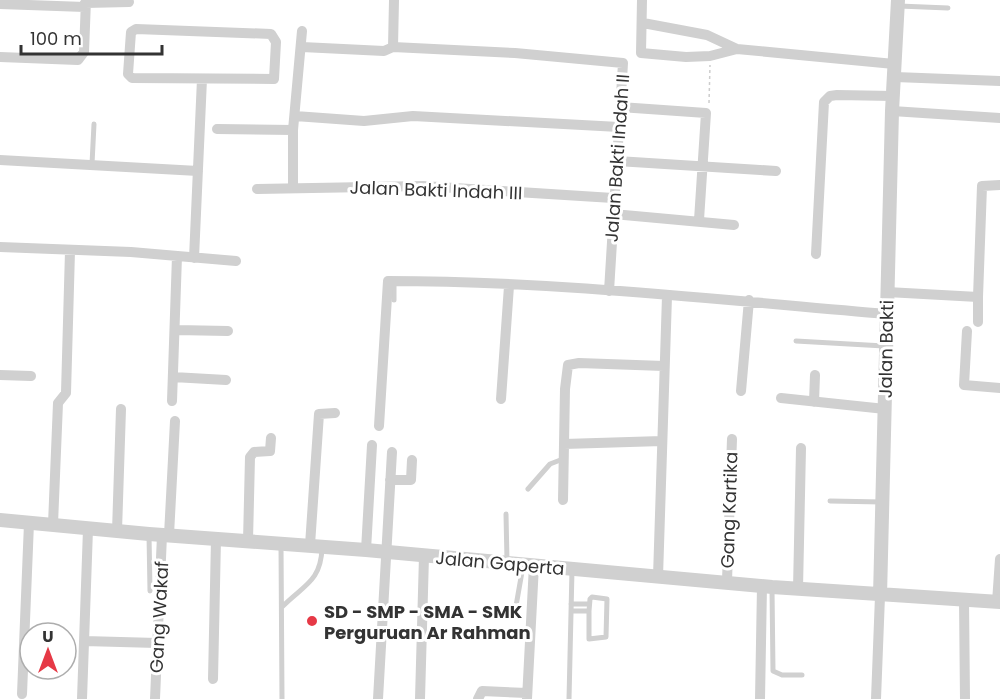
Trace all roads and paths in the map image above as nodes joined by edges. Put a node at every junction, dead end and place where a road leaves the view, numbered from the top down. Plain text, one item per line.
1 (394, 0) edge
2 (642, 0) edge
3 (85, 3) edge
4 (129, 3) dead end
5 (898, 3) edge
6 (0, 4) edge
7 (948, 8) dead end
8 (643, 22) junction
9 (302, 31) dead end
10 (302, 46) junction
11 (393, 47) junction
12 (737, 49) junction
13 (641, 53) junction
14 (710, 56) junction
15 (0, 57) edge
16 (623, 63) junction
17 (895, 71) junction
18 (202, 79) junction
19 (1000, 81) edge
20 (893, 96) junction
21 (620, 107) junction
22 (892, 111) junction
23 (706, 113) junction
24 (295, 116) junction
25 (1000, 118) edge
26 (94, 124) dead end
27 (619, 128) junction
28 (217, 129) dead end
29 (293, 130) junction
30 (0, 160) edge
31 (617, 161) junction
32 (92, 164) junction
33 (704, 167) junction
34 (198, 171) junction
35 (776, 171) dead end
36 (1000, 184) edge
37 (293, 188) junction
38 (257, 189) dead end
39 (613, 198) junction
40 (613, 214) junction
41 (699, 220) junction
42 (734, 225) dead end
43 (0, 247) edge
44 (70, 251) junction
45 (816, 254) dead end
46 (177, 256) junction
47 (194, 258) junction
48 (236, 261) dead end
49 (394, 281) junction
50 (509, 286) junction
51 (609, 291) junction
52 (887, 292) junction
53 (667, 296) junction
54 (978, 297) junction
55 (394, 300) dead end
56 (749, 300) junction
57 (887, 314) junction
58 (978, 322) dead end
59 (176, 330) junction
60 (228, 331) dead end
61 (967, 331) dead end
62 (796, 341) dead end
63 (886, 346) junction
64 (664, 366) junction
65 (0, 375) edge
66 (815, 375) dead end
67 (31, 376) dead end
68 (173, 377) junction
69 (226, 380) dead end
70 (1000, 388) edge
71 (741, 391) dead end
72 (781, 398) dead end
73 (501, 399) dead end
74 (172, 401) dead end
75 (814, 402) junction
76 (121, 409) dead end
77 (885, 409) junction
78 (335, 413) dead end
79 (175, 421) dead end
80 (379, 426) dead end
81 (271, 438) dead end
82 (732, 439) dead end
83 (662, 441) junction
84 (564, 444) junction
85 (372, 445) dead end
86 (801, 448) dead end
87 (392, 452) dead end
88 (563, 459) junction
89 (412, 460) dead end
90 (390, 480) junction
91 (528, 489) dead end
92 (563, 500) dead end
93 (830, 501) dead end
94 (883, 502) junction
95 (506, 514) dead end
96 (0, 520) edge
97 (29, 523) junction
98 (53, 524) junction
99 (88, 529) junction
100 (117, 531) junction
101 (162, 533) junction
102 (216, 539) junction
103 (248, 541) junction
104 (281, 543) junction
105 (316, 546) junction
106 (366, 550) junction
107 (386, 552) junction
108 (424, 556) junction
109 (1000, 559) edge
110 (506, 563) junction
111 (529, 565) junction
112 (572, 569) junction
113 (658, 577) junction
114 (727, 581) junction
115 (767, 586) junction
116 (798, 589) junction
117 (150, 591) dead end
118 (880, 596) junction
119 (964, 600) junction
120 (999, 602) edge
121 (571, 604) junction
122 (283, 606) junction
123 (516, 606) dead end
124 (589, 608) junction
125 (571, 611) junction
126 (84, 641) junction
127 (157, 643) junction
128 (802, 675) dead end
129 (213, 679) dead end
130 (22, 694) dead end
131 (527, 696) edge
132 (82, 699) edge
133 (155, 699) edge
134 (282, 699) edge
135 (378, 699) edge
136 (420, 699) edge
137 (478, 699) edge
138 (569, 699) edge
139 (760, 699) edge
140 (876, 699) edge
141 (965, 699) edge

1 - 11 street
2 - 8 street, Jalan Bakti Indah II
3 - 4 street
3 - 6 street
3 - 15 street
5 - 7 lane
5 - 17 street, Jalan Bakti
8 - 12 street
8 - 13 street, Jalan Bakti Indah II
9 - 10 street
10 - 11 street
10 - 24 street
11 - 16 street
12 - 14 street
12 - 17 street
13 - 14 street
13 - 16 street, Jalan Bakti Indah II
14 - 23 path
16 - 21 street, Jalan Bakti Indah II
17 - 19 street
17 - 20 street, Jalan Bakti
18 - 18 street
18 - 34 street
20 - 22 street, Jalan Bakti
20 - 45 street
21 - 23 street
21 - 27 street, Jalan Bakti Indah II
22 - 25 street
22 - 52 street, Jalan Bakti
23 - 33 street
24 - 27 street
24 - 29 street
26 - 32 lane
27 - 31 street, Jalan Bakti Indah II
28 - 29 street
29 - 37 street
30 - 32 street
31 - 33 street
31 - 39 street, Jalan Bakti Indah II
32 - 34 street
33 - 35 street
33 - 41 street
34 - 47 street
36 - 54 street
37 - 38 street, Jalan Bakti Indah III
37 - 39 street, Jalan Bakti Indah III
39 - 40 street, Jalan Bakti Indah II
40 - 41 street
40 - 51 street, Jalan Bakti Indah II
41 - 42 street
43 - 44 street
44 - 46 street
44 - 98 street
46 - 47 street
46 - 59 street
47 - 48 street
49 - 50 street
49 - 55 lane
49 - 80 street
50 - 51 street
50 - 73 street
51 - 53 street
52 - 54 street
52 - 57 street, Jalan Bakti
53 - 56 street
53 - 64 street
54 - 58 street
56 - 57 street
56 - 71 street
57 - 63 street, Jalan Bakti
59 - 60 street
59 - 68 street
61 - 70 street
62 - 63 lane
63 - 77 street, Jalan Bakti
64 - 83 street
64 - 84 street
65 - 67 street
66 - 75 street
68 - 69 street
68 - 74 street
72 - 75 street
75 - 77 street
76 - 100 street
77 - 94 street, Jalan Bakti
78 - 105 street
79 - 101 street, Gang Wakaf
81 - 103 street
82 - 114 street, Gang Kartika
83 - 84 street
83 - 113 street
84 - 88 street
85 - 106 street
86 - 116 street
87 - 90 street
88 - 91 lane
88 - 92 street
89 - 90 street
90 - 107 street
93 - 94 lane
94 - 118 street, Jalan Bakti
95 - 110 lane
96 - 97 street, Jalan Gaperta
97 - 98 street, Jalan Gaperta
97 - 130 street
98 - 99 street, Jalan Gaperta
99 - 100 street, Jalan Gaperta
99 - 126 street
100 - 101 street, Jalan Gaperta
101 - 102 street, Jalan Gaperta
101 - 117 lane
101 - 127 street, Gang Wakaf
102 - 103 street, Jalan Gaperta
102 - 129 street
103 - 104 street, Jalan Gaperta
104 - 105 street, Jalan Gaperta
104 - 122 lane
105 - 106 street, Jalan Gaperta
105 - 122 lane
106 - 107 street, Jalan Gaperta
107 - 108 street, Jalan Gaperta
107 - 135 street
108 - 110 street, Jalan Gaperta
108 - 136 street
109 - 120 street
110 - 111 street, Jalan Gaperta
111 - 112 street, Jalan Gaperta
111 - 123 lane
111 - 131 street
112 - 113 street, Jalan Gaperta
112 - 121 lane
113 - 114 street, Jalan Gaperta
114 - 115 street, Jalan Gaperta
115 - 116 street, Jalan Gaperta
115 - 128 lane
115 - 139 street
116 - 118 street, Jalan Gaperta
118 - 119 street, Jalan Gaperta
118 - 140 street, Jalan Bakti
119 - 120 street, Jalan Gaperta
119 - 141 street
121 - 124 lane
121 - 125 lane
122 - 134 lane
124 - 124 lane
124 - 125 lane
125 - 138 lane
126 - 127 street
126 - 132 street
127 - 133 street, Gang Wakaf
131 - 137 street

